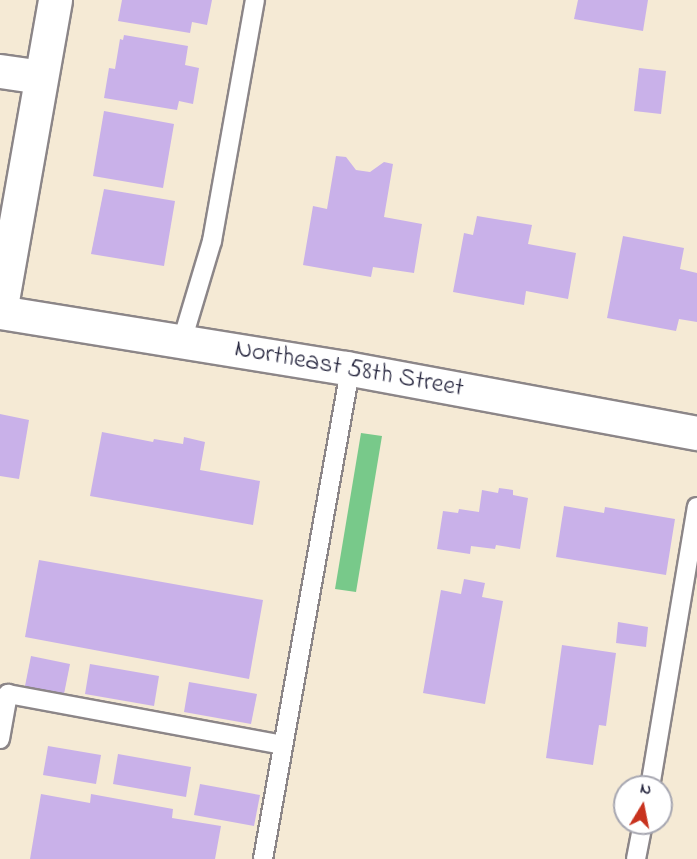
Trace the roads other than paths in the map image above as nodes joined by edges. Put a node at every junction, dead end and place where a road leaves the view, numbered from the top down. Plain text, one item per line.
1 (55, 0) edge
2 (255, 0) edge
3 (0, 70) edge
4 (41, 77) junction
5 (0, 312) edge
6 (182, 341) junction
7 (350, 369) junction
8 (697, 433) edge
9 (697, 507) edge
10 (0, 739) edge
11 (282, 745) junction
12 (652, 775) edge
13 (641, 835) edge
14 (263, 859) edge
15 (636, 859) edge

1 - 4 street
2 - 6 lane
3 - 4 street
4 - 5 street
5 - 6 street, Northeast 58th Street
6 - 7 street, Northeast 58th Street
7 - 8 street, Northeast 58th Street
7 - 11 lane
9 - 12 lane
10 - 11 lane
11 - 14 lane
13 - 15 lane

